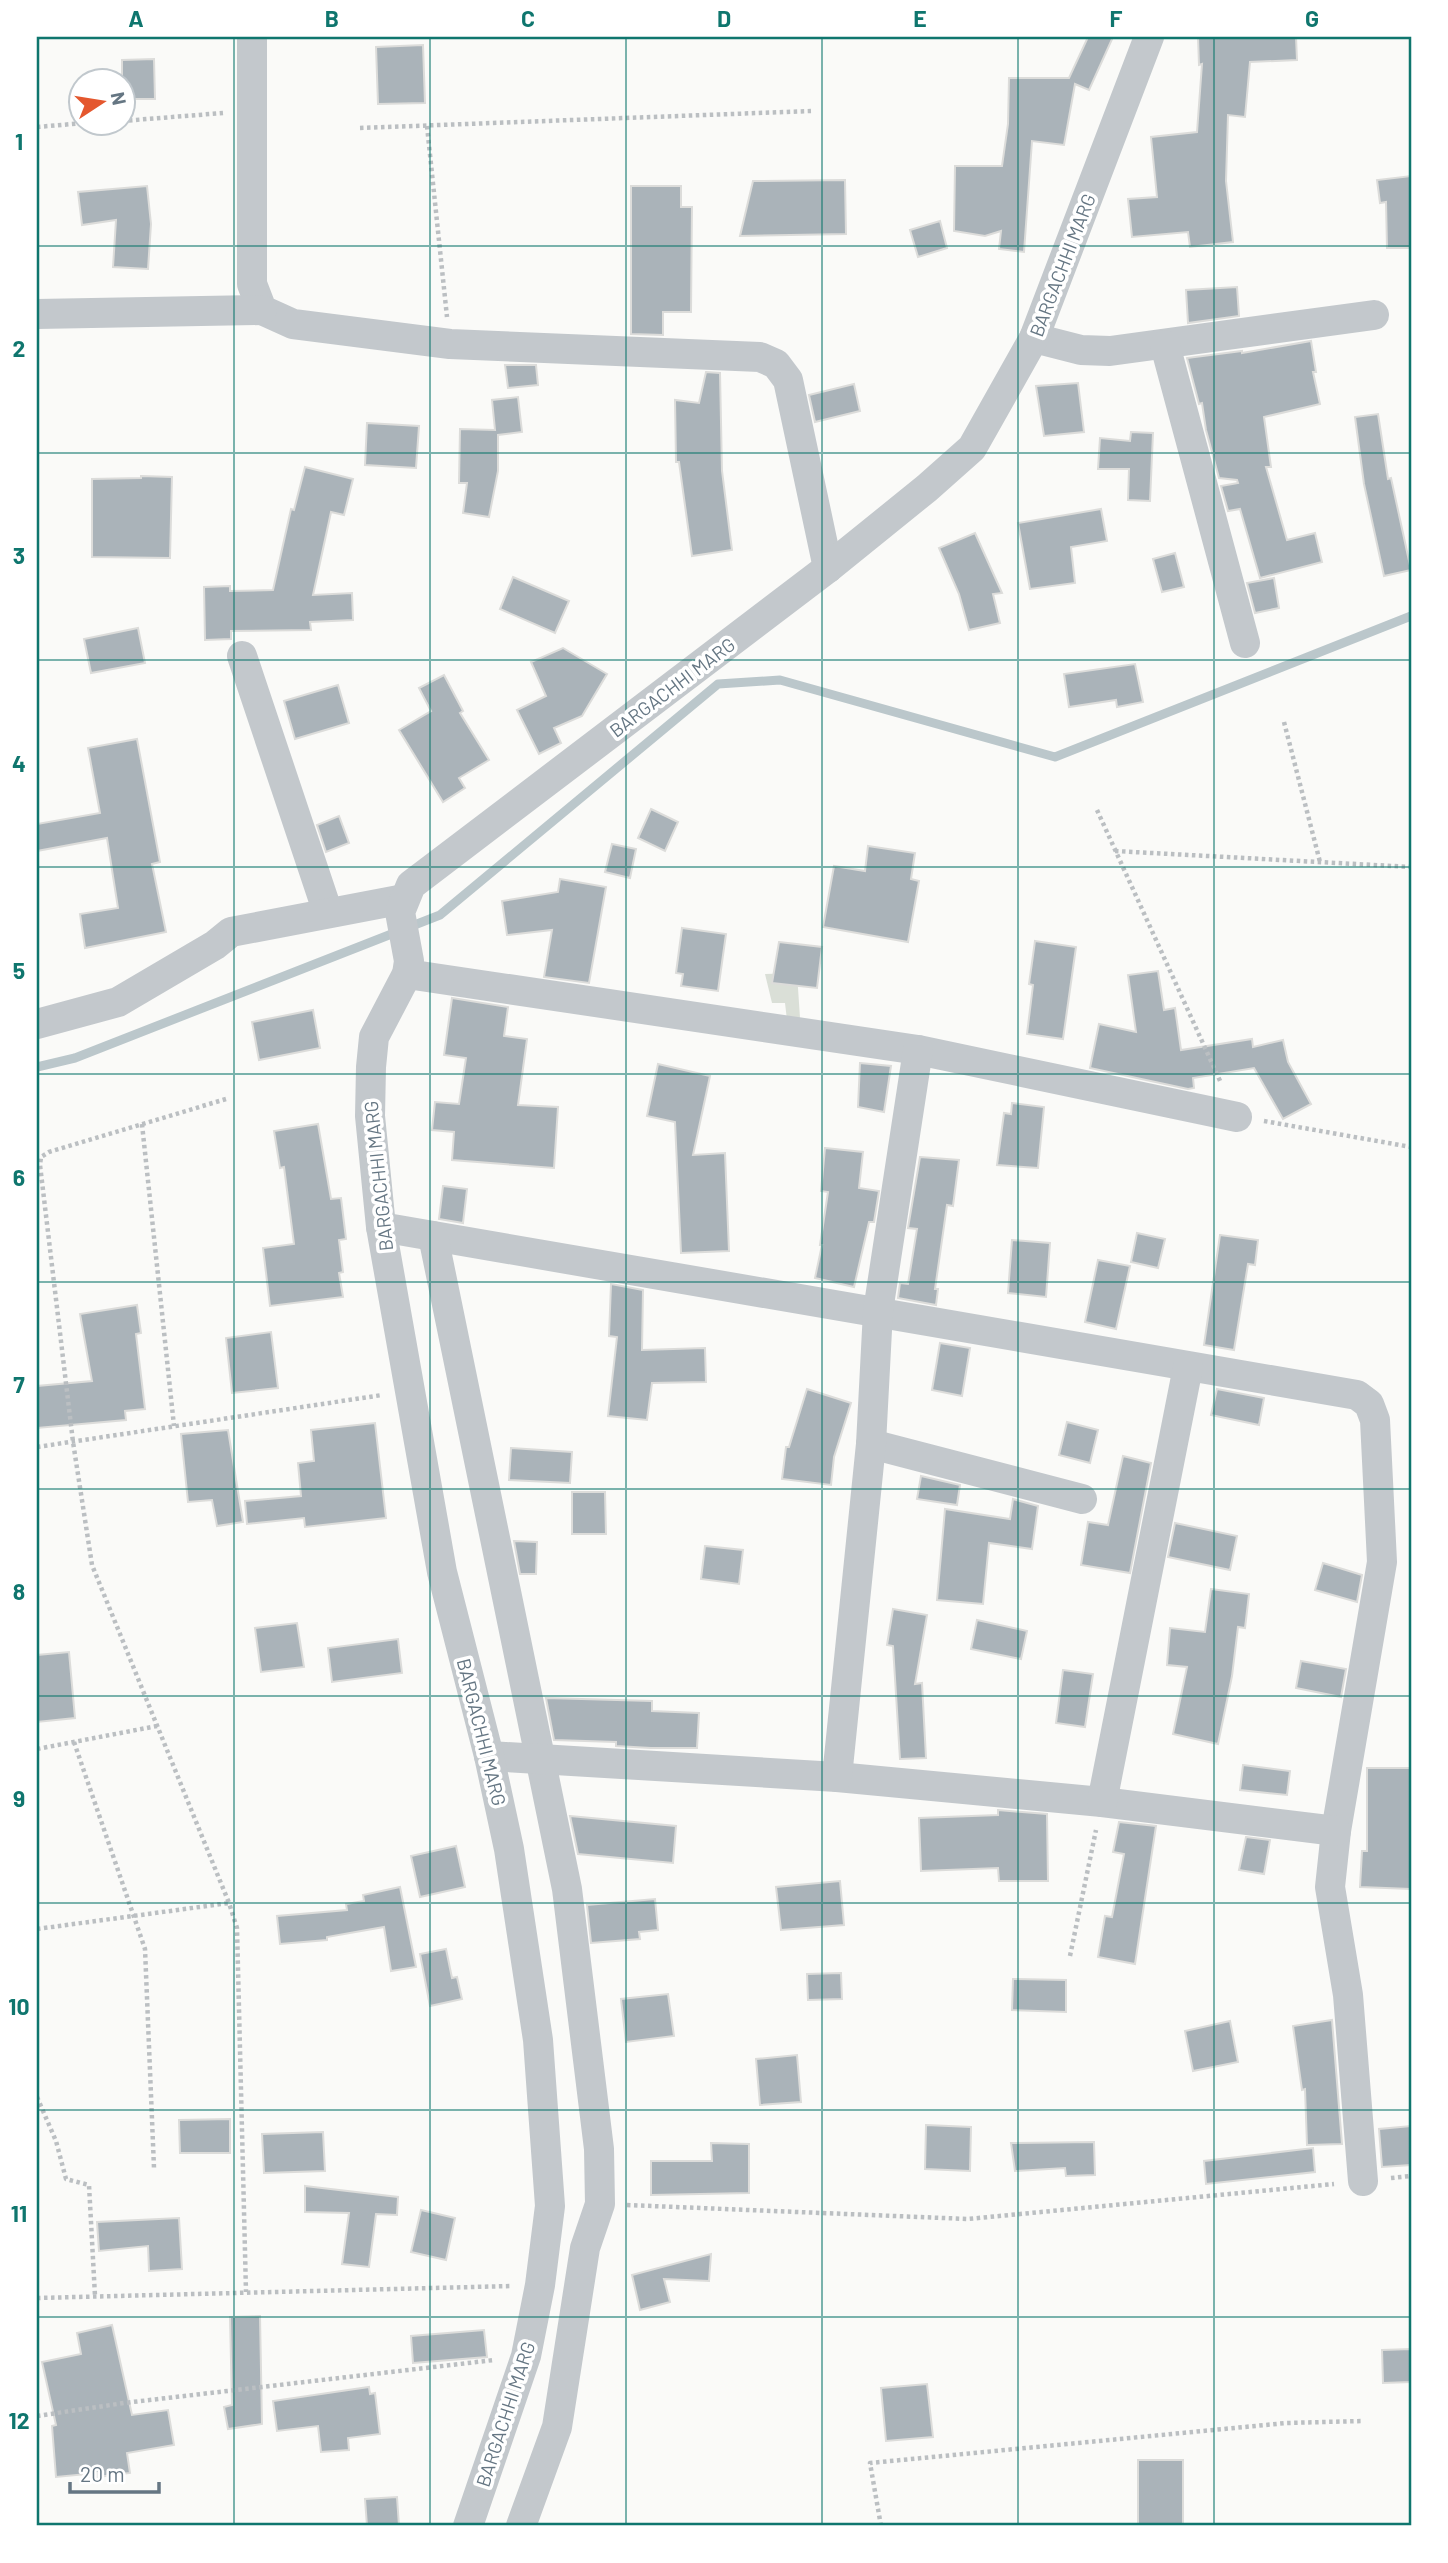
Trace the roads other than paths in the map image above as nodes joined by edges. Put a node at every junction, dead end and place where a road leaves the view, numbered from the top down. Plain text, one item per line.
1 (252, 37) edge
2 (1149, 37) edge
3 (262, 310) junction
4 (37, 314) edge
5 (1374, 314) dead end
6 (1034, 338) junction
7 (1165, 345) junction
8 (828, 568) junction
9 (1245, 643) dead end
10 (242, 656) dead end
11 (402, 906) junction
12 (328, 912) junction
13 (408, 967) junction
14 (37, 1024) edge
15 (918, 1050) junction
16 (1237, 1117) road end
17 (381, 1227) junction
18 (433, 1236) junction
19 (878, 1311) junction
20 (1188, 1367) junction
21 (871, 1444) junction
22 (1082, 1499) dead end
23 (489, 1756) junction
24 (541, 1759) junction
25 (837, 1777) junction
26 (1102, 1802) junction
27 (1336, 1832) junction
28 (1363, 2181) road end
29 (468, 2526) edge
30 (521, 2526) edge

1 - 3 street
2 - 6 street, BARGACHHI MARG
3 - 4 street
3 - 8 street
5 - 7 street
6 - 7 street
6 - 8 street, BARGACHHI MARG
7 - 9 street
8 - 11 street, BARGACHHI MARG
10 - 12 street
11 - 12 street
11 - 13 street
12 - 14 street
13 - 15 street
13 - 17 street, BARGACHHI MARG
15 - 16 street
15 - 19 street
17 - 18 street
17 - 23 street, BARGACHHI MARG
18 - 19 street
18 - 24 street
19 - 20 street
19 - 21 street
20 - 26 street
20 - 27 street
21 - 22 street
21 - 25 street
23 - 24 street
23 - 29 street, BARGACHHI MARG
24 - 25 street
24 - 30 street
25 - 26 street
26 - 27 street
27 - 28 street

